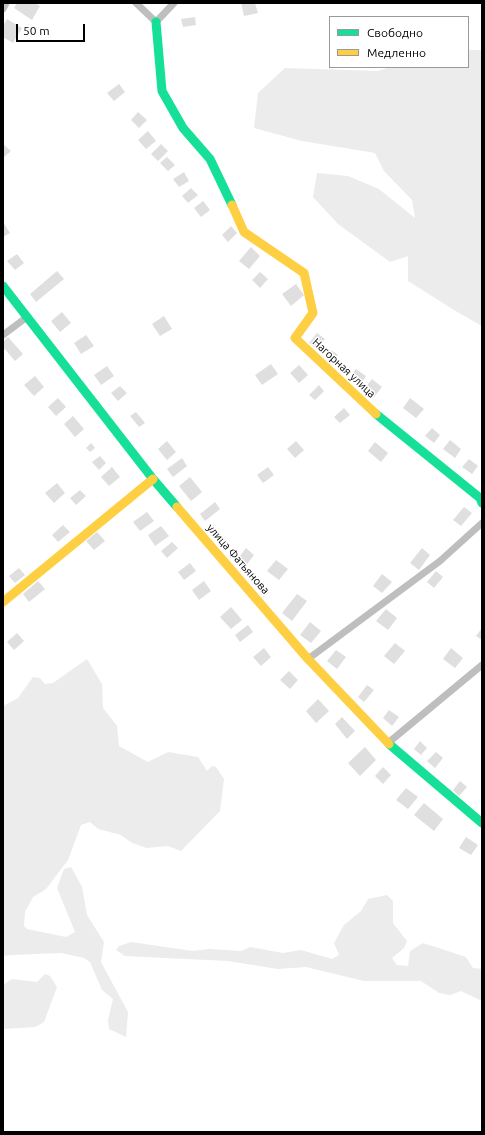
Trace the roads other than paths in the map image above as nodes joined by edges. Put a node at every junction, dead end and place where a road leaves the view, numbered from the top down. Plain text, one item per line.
1 (6, 3) edge
2 (136, 3) edge
3 (174, 3) edge
4 (3, 9) edge
5 (156, 22) junction
6 (3, 286) edge
7 (27, 317) junction
8 (3, 335) edge
9 (153, 479) junction
10 (482, 503) edge
11 (482, 523) edge
12 (3, 602) edge
13 (308, 659) junction
14 (482, 665) edge
15 (388, 743) junction
16 (482, 823) edge

1 - 4 street
2 - 5 street
3 - 5 street
5 - 10 street, Нагорная улица
6 - 7 street, улица Фатьянова
7 - 8 street
7 - 9 street, улица Фатьянова
9 - 12 street
9 - 13 street, улица Фатьянова
11 - 13 street
13 - 15 street, улица Фатьянова
14 - 15 street
15 - 16 street, улица Фатьянова

